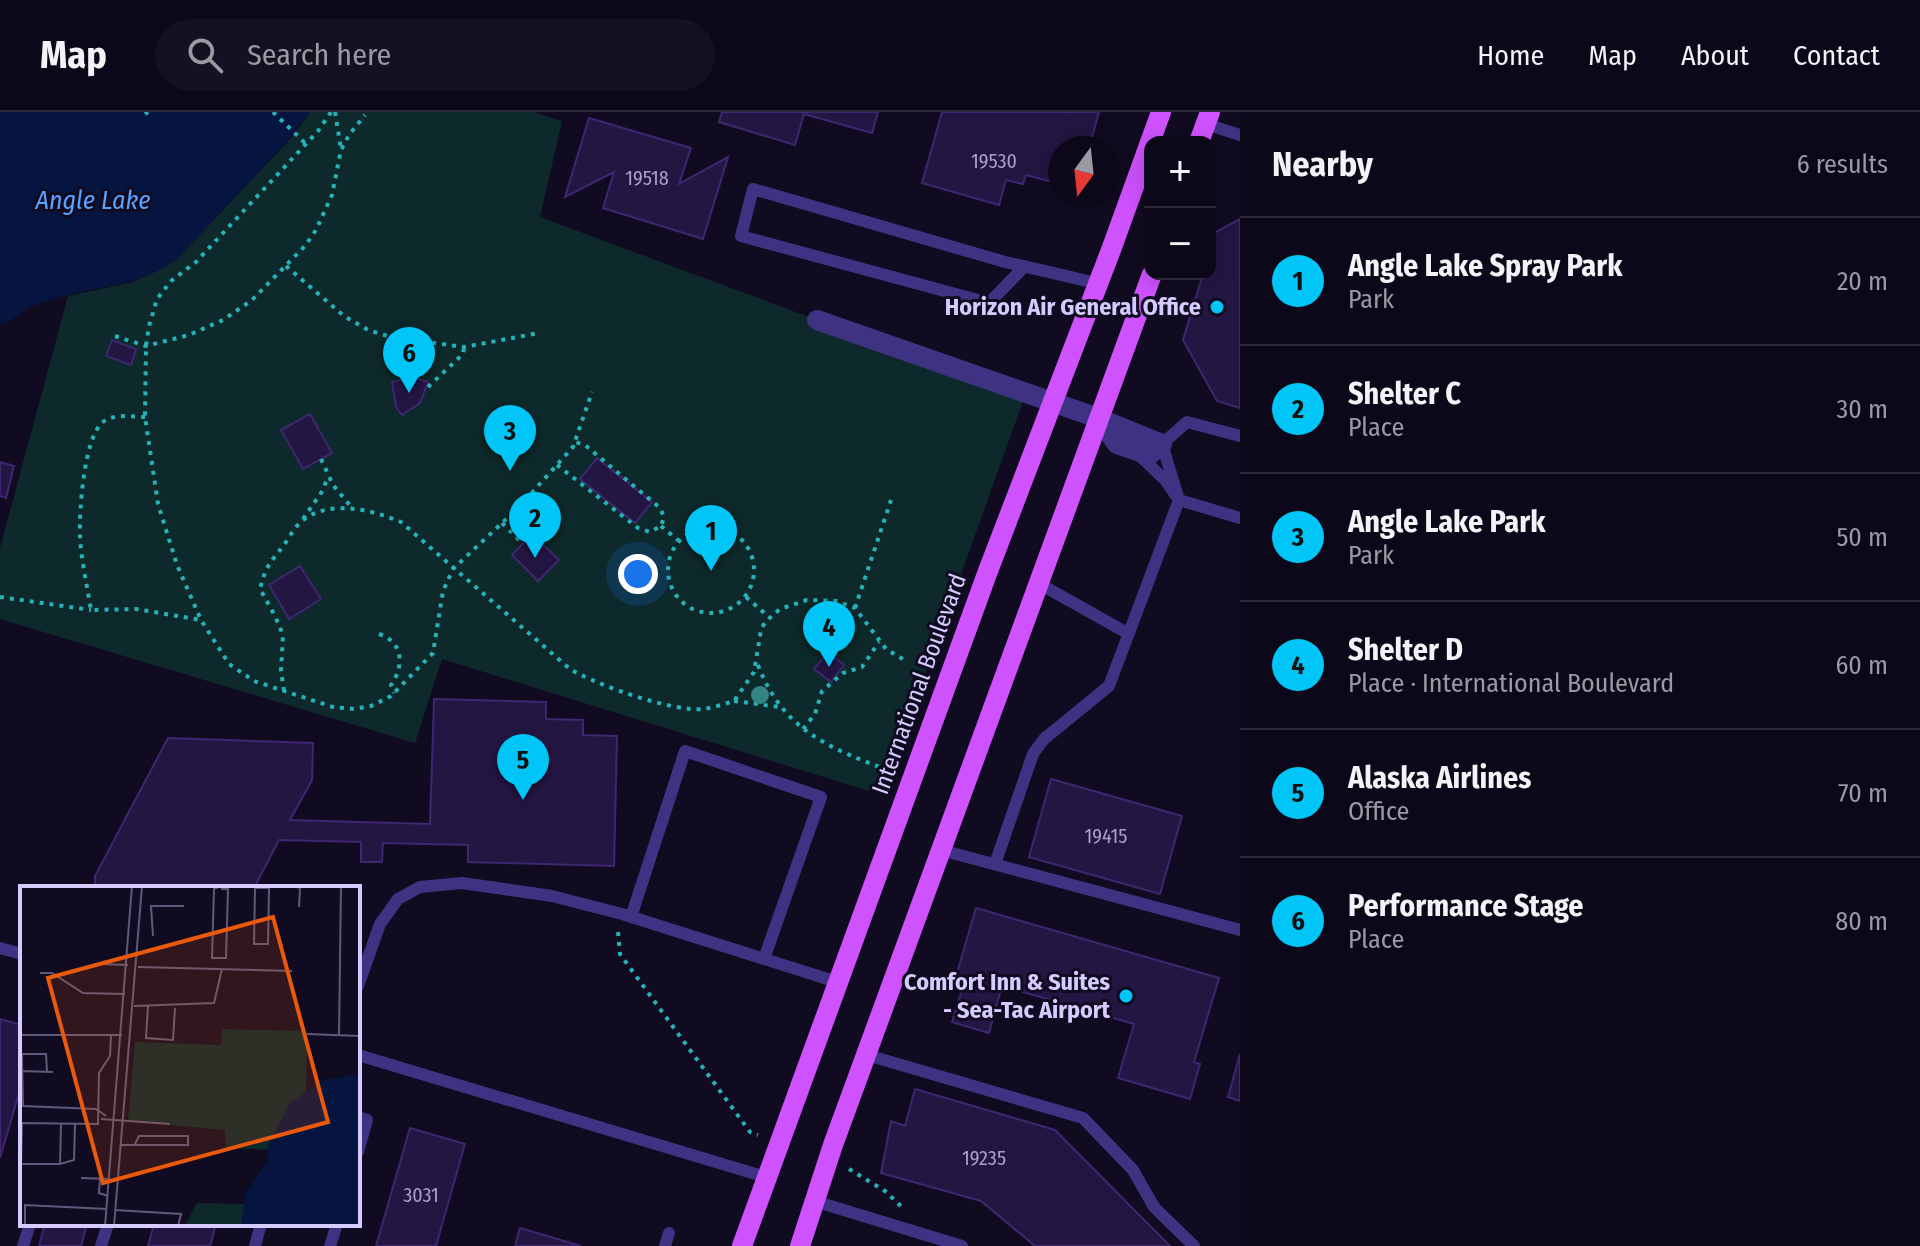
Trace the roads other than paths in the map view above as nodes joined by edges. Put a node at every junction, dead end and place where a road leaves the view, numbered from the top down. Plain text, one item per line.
1 (1161, 112) edge
2 (1205, 126) edge
3 (1240, 135) edge
4 (1025, 266) junction
5 (1150, 280) edge
6 (1099, 284) junction
7 (817, 320) dead end
8 (1051, 402) junction
9 (1098, 418) junction
10 (1240, 436) edge
11 (1162, 444) junction
12 (1134, 450) junction
13 (1179, 500) junction
14 (1240, 518) edge
15 (1038, 583) junction
16 (1129, 634) junction
17 (941, 850) junction
18 (995, 864) junction
19 (627, 915) junction
20 (1240, 930) edge
21 (0, 948) edge
22 (20, 953) edge
23 (764, 959) junction
24 (360, 980) edge
25 (837, 982) junction
26 (867, 1055) junction
27 (360, 1056) edge
28 (360, 1118) edge
29 (360, 1145) edge
30 (766, 1177) junction
31 (814, 1201) junction
32 (29, 1226) edge
33 (107, 1226) edge
34 (260, 1226) edge
35 (336, 1226) edge
36 (669, 1233) dead end
37 (23, 1246) edge
38 (101, 1246) edge
39 (255, 1246) edge
40 (330, 1246) edge
41 (665, 1246) edge
42 (742, 1246) edge
43 (800, 1246) edge
44 (962, 1246) edge
45 (1194, 1246) edge

1 - 6 main road, International Boulevard
2 - 3 lane
4 - 4 lane
4 - 6 lane
5 - 9 main road
6 - 8 main road, International Boulevard
7 - 8 street
8 - 9 street
8 - 25 main road, International Boulevard
9 - 11 street
9 - 12 street
9 - 15 main road
10 - 11 lane
11 - 12 street
11 - 13 lane
12 - 13 lane
13 - 14 lane
13 - 16 lane
15 - 16 lane
15 - 17 main road
16 - 18 lane
17 - 18 lane
17 - 26 main road
18 - 20 lane
19 - 23 lane
19 - 23 lane
19 - 24 lane
21 - 22 lane
23 - 25 lane
25 - 30 main road, International Boulevard
26 - 31 main road
26 - 45 lane
27 - 30 lane
28 - 29 lane
30 - 42 main road, International Boulevard
31 - 43 main road
31 - 44 lane
32 - 37 lane
33 - 38 lane
34 - 39 lane
35 - 40 lane
36 - 41 lane

